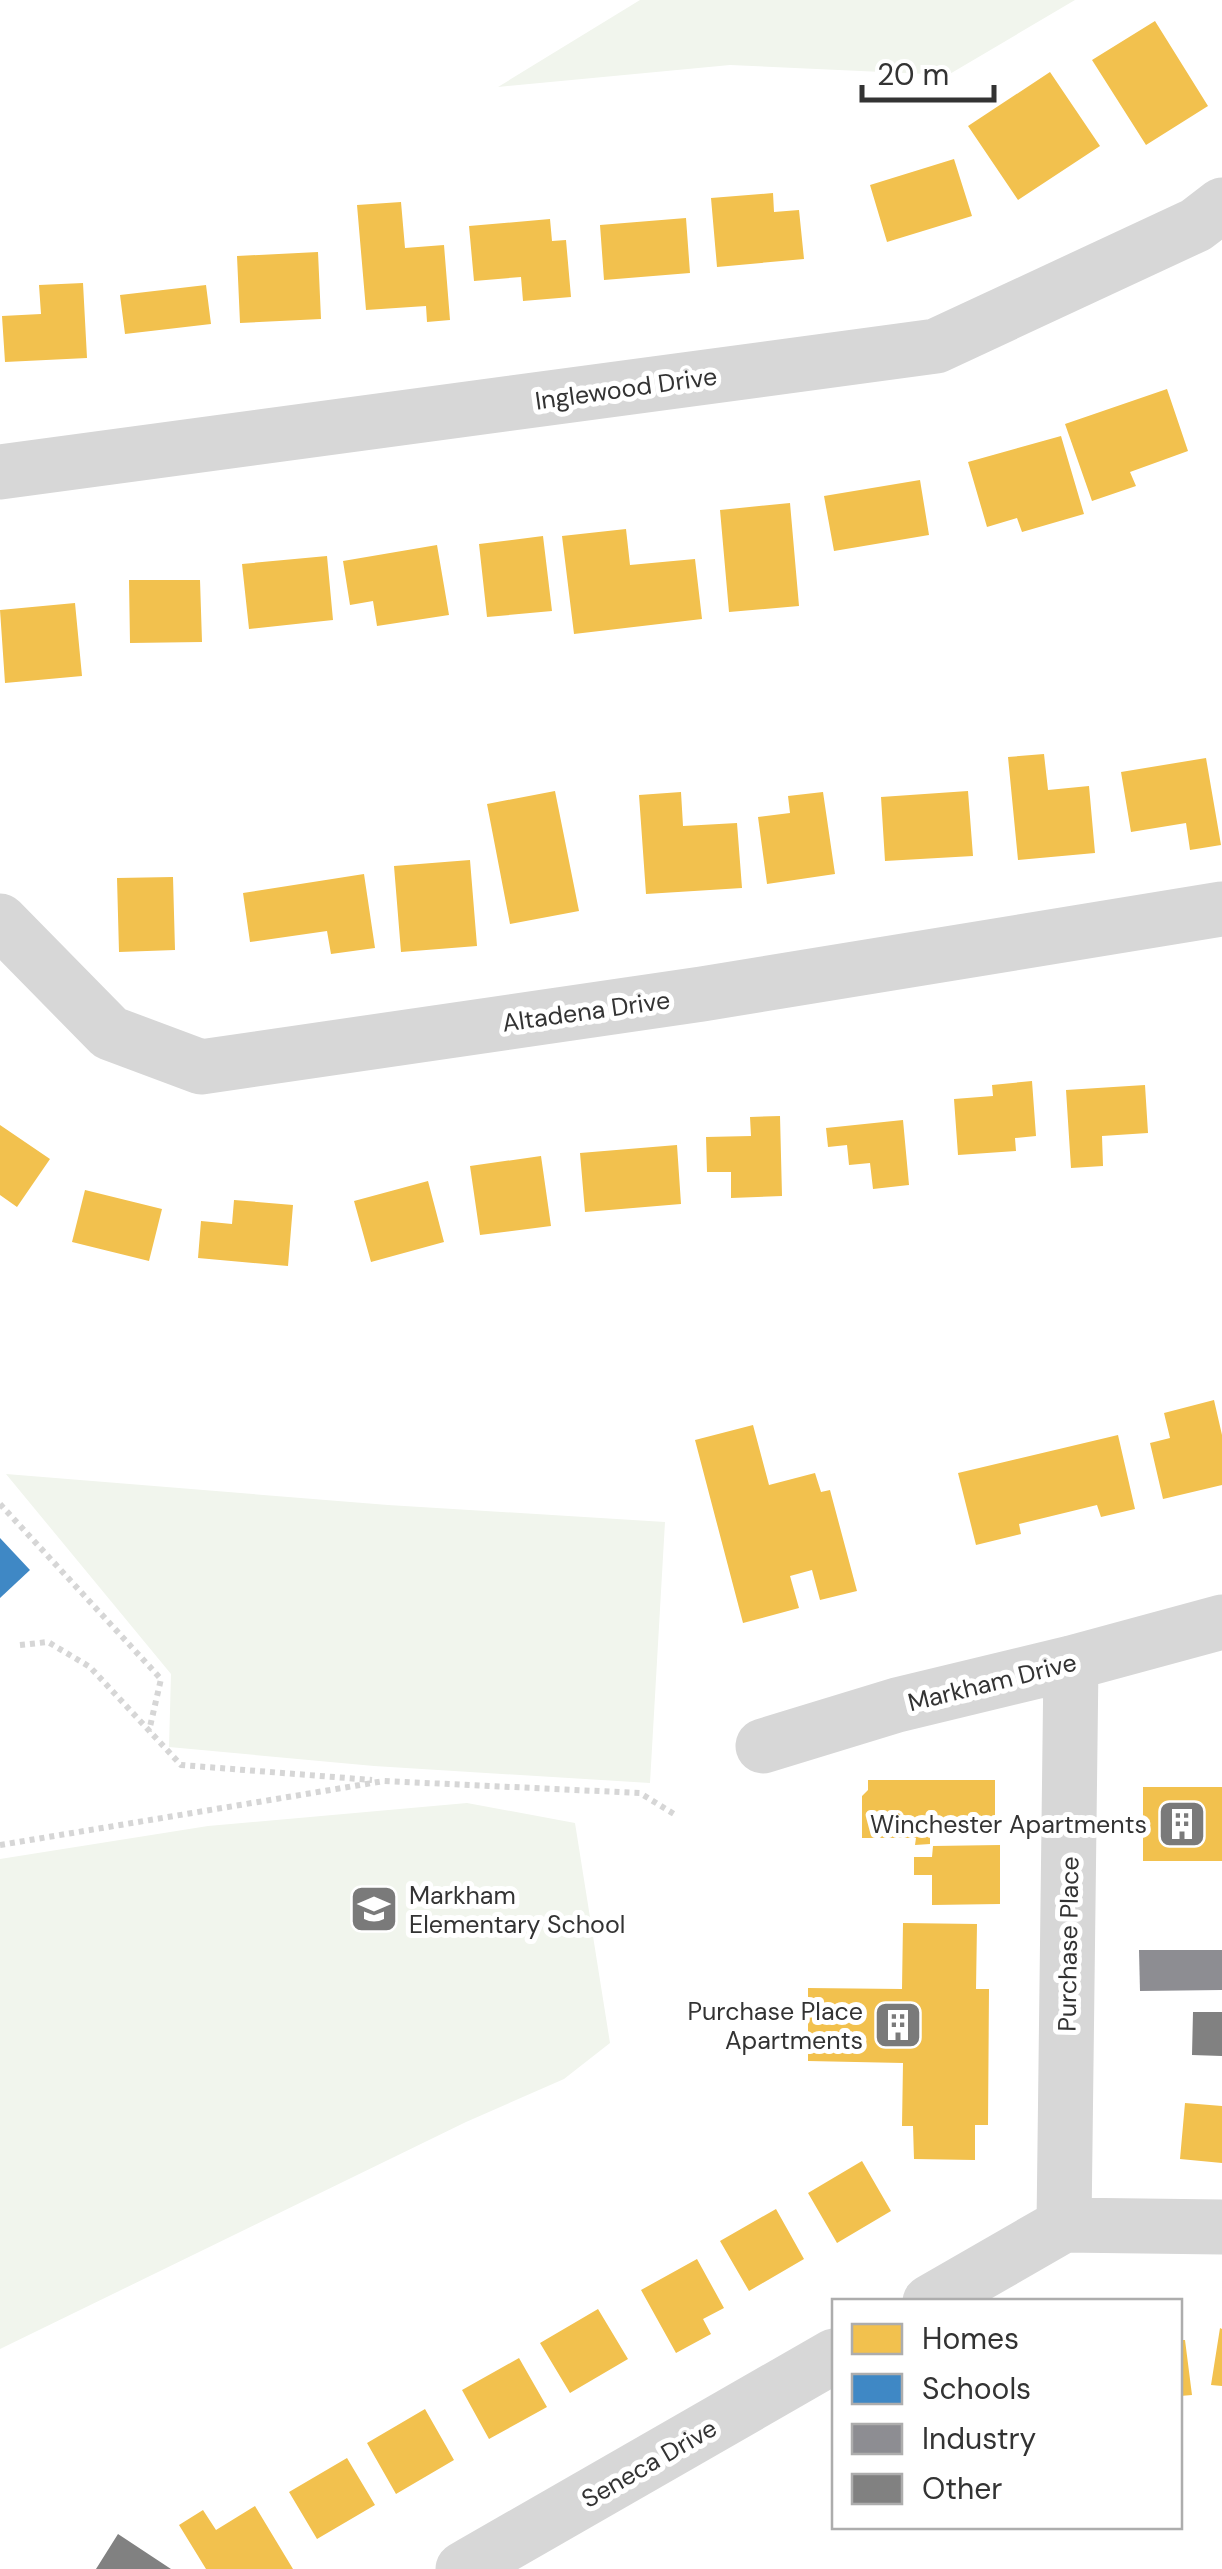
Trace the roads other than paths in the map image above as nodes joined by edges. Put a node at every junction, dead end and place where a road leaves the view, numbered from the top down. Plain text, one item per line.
1 (1222, 205) edge
2 (0, 472) edge
3 (1222, 909) edge
4 (0, 921) edge
5 (1222, 1622) edge
6 (1071, 1663) junction
7 (763, 1746) dead end
8 (1064, 2224) junction
9 (1222, 2227) edge
10 (935, 2299) edge
11 (832, 2357) edge
12 (463, 2569) edge

1 - 2 street, Inglewood Drive
3 - 4 street, Altadena Drive
5 - 6 street, Markham Drive
6 - 7 street, Markham Drive
6 - 8 street, Purchase Place
8 - 9 street
8 - 10 street
11 - 12 street, Seneca Drive

